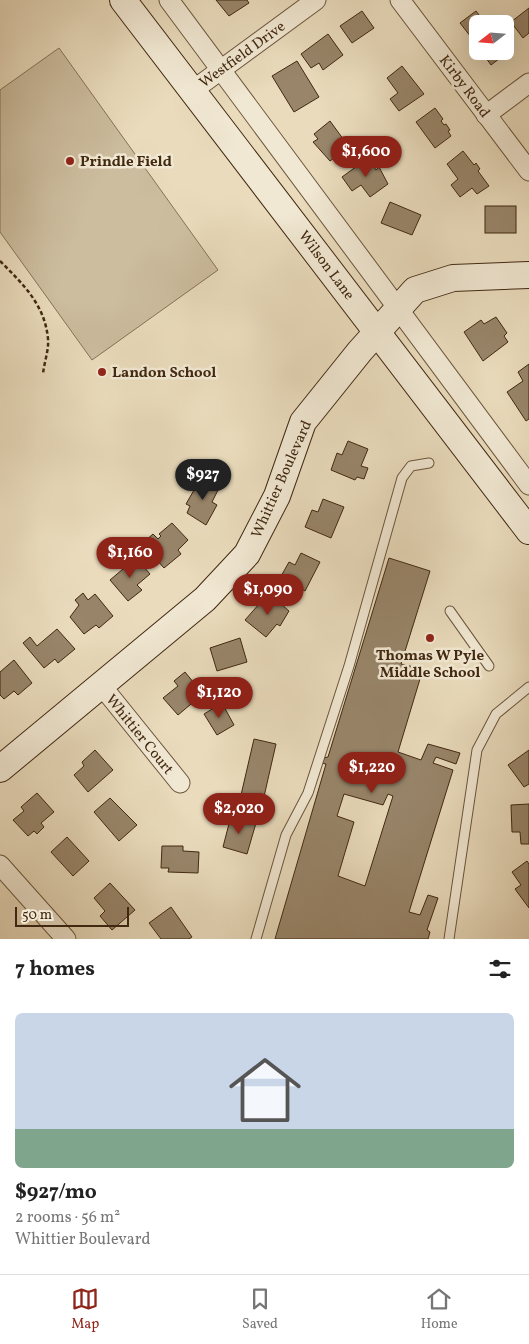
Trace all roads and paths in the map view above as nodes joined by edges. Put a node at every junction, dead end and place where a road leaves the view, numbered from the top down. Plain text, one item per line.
1 (123, 0) edge
2 (169, 0) edge
3 (316, 0) edge
4 (400, 0) edge
5 (222, 69) junction
6 (529, 83) edge
7 (192, 91) junction
8 (486, 115) junction
9 (529, 171) edge
10 (0, 261) edge
11 (529, 275) edge
12 (398, 308) junction
13 (377, 331) junction
14 (42, 374) dead end
15 (429, 463) dead end
16 (529, 485) edge
17 (529, 531) edge
18 (450, 611) dead end
19 (489, 666) dead end
20 (100, 685) junction
21 (529, 687) edge
22 (0, 769) edge
23 (180, 783) dead end
24 (0, 865) edge
25 (66, 939) edge
26 (256, 939) edge
27 (448, 939) edge

1 - 7 street, Wilson Lane
2 - 5 street
3 - 5 street, Westfield Drive
4 - 8 street, Kirby Road
5 - 7 street, Westfield Drive
5 - 12 street
6 - 8 street
7 - 13 street, Wilson Lane
8 - 9 street, Kirby Road
10 - 14 path
11 - 12 street, Whittier Boulevard
12 - 13 street, Whittier Boulevard
12 - 16 street
13 - 17 street, Wilson Lane
13 - 20 street, Whittier Boulevard
15 - 26 lane
18 - 19 lane
20 - 22 street, Whittier Boulevard
20 - 23 street, Whittier Court
21 - 27 lane
24 - 25 street

